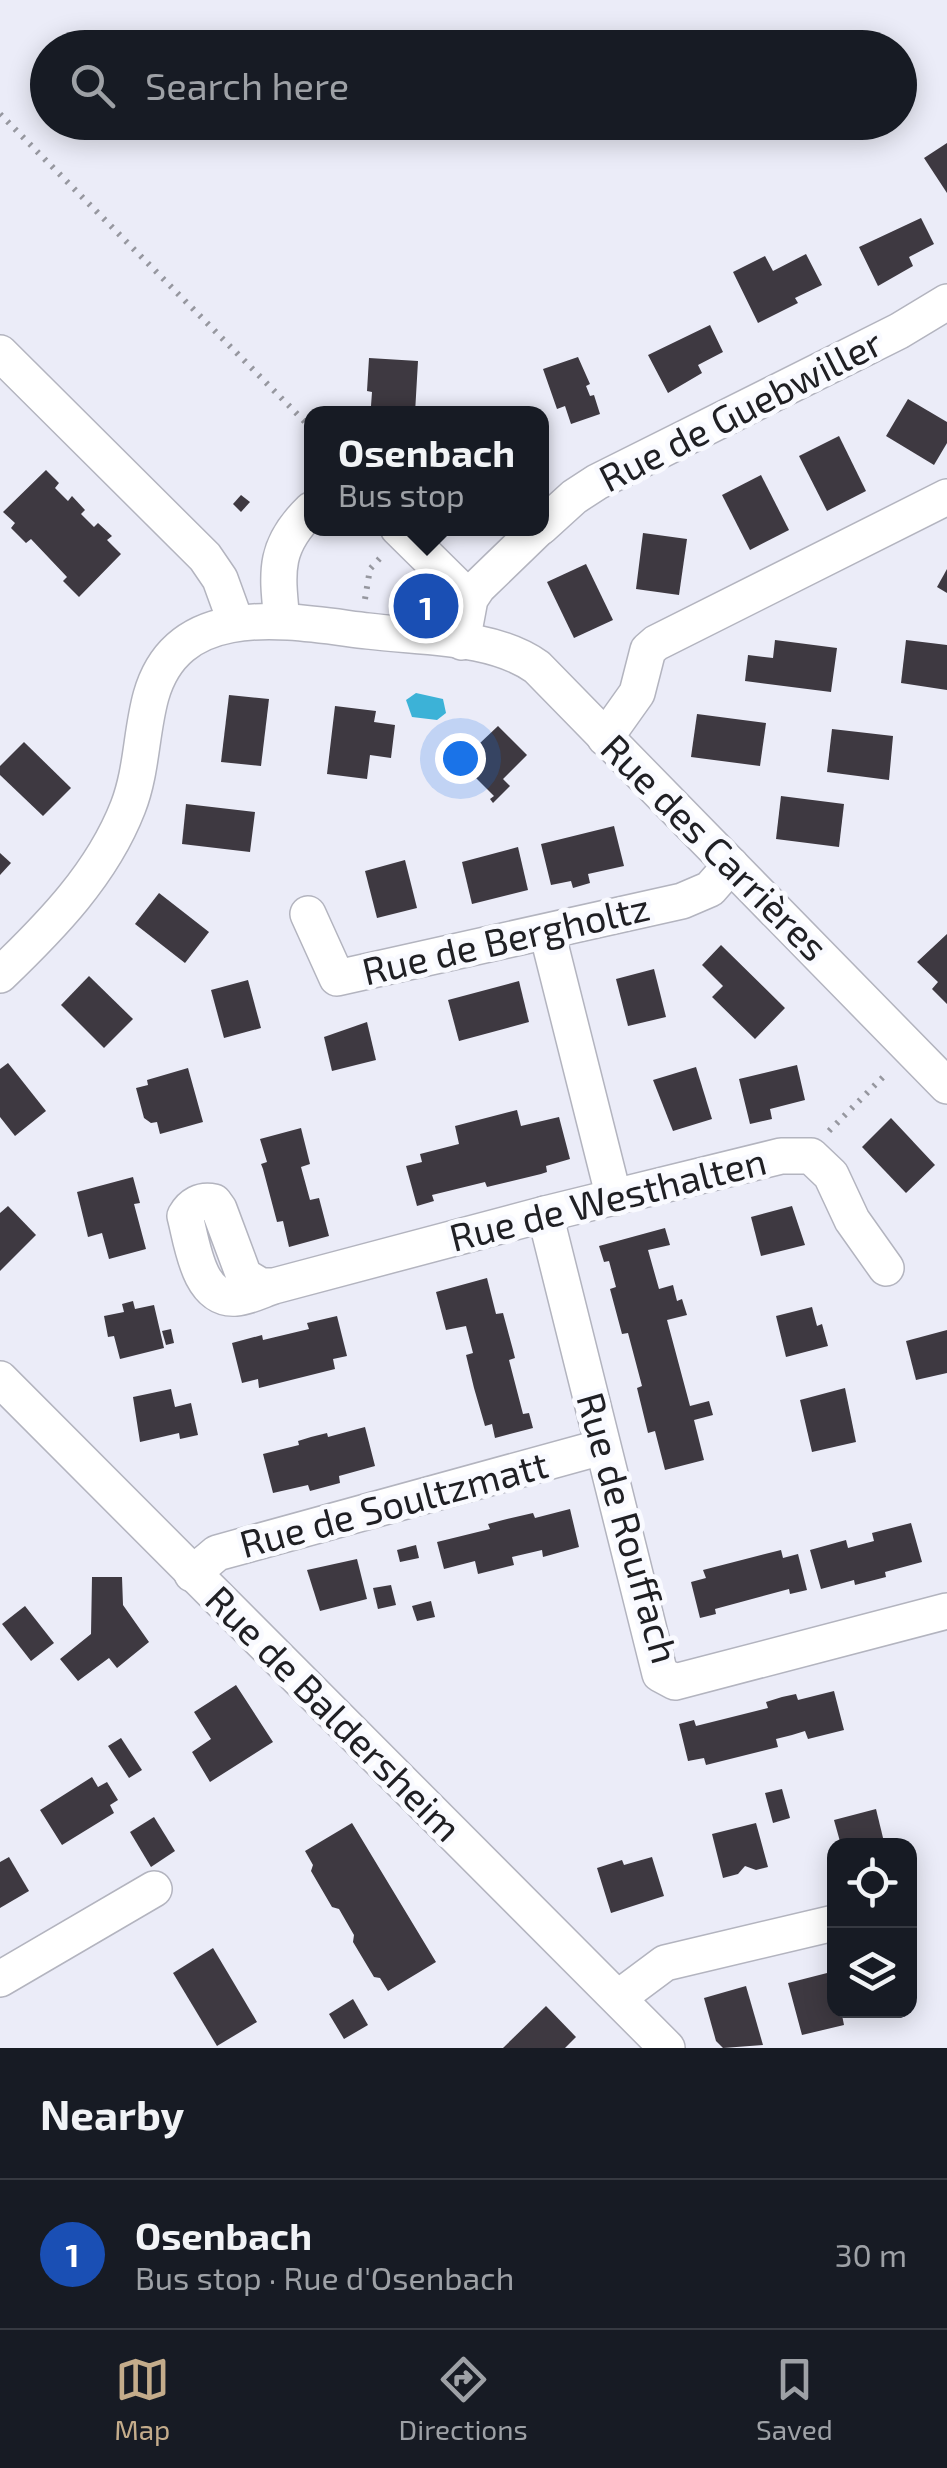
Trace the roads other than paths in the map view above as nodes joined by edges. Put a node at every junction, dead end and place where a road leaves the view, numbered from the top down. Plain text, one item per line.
1 (947, 302) edge
2 (0, 353) edge
3 (947, 497) edge
4 (304, 519) edge
5 (549, 520) edge
6 (406, 536) edge
7 (532, 536) edge
8 (192, 546) junction
9 (470, 599) junction
10 (282, 621) junction
11 (236, 623) junction
12 (202, 633) junction
13 (462, 642) junction
14 (605, 738) junction
15 (731, 866) junction
16 (308, 914) dead end
17 (547, 932) junction
18 (0, 975) edge
19 (947, 1086) edge
20 (614, 1198) junction
21 (545, 1214) junction
22 (886, 1268) dead end
23 (274, 1286) dead end
24 (0, 1379) edge
25 (602, 1447) junction
26 (192, 1574) junction
27 (947, 1611) edge
28 (154, 1889) dead end
29 (827, 1925) edge
30 (0, 1979) edge
31 (618, 1998) junction
32 (656, 2045) edge

1 - 5 street, Rue de Guebwiller
2 - 8 street
3 - 14 street
4 - 10 street
6 - 9 street
7 - 9 street, Rue de Guebwiller
8 - 11 street
8 - 12 street
9 - 13 street
10 - 11 street, Rue des Carrières
10 - 13 street, Rue des Carrières
11 - 12 street, Rue des Carrières
12 - 18 street
13 - 14 street, Rue des Carrières
14 - 15 street, Rue des Carrières
15 - 17 street, Rue de Bergholtz
15 - 19 street, Rue des Carrières
16 - 17 street, Rue de Bergholtz
17 - 20 street
20 - 21 street, Rue de Westhalten
20 - 22 street, Rue de Westhalten
21 - 23 street, Rue de Westhalten
21 - 25 street, Rue de Rouffach
24 - 26 street, Rue de Baldersheim
25 - 26 street, Rue de Soultzmatt
25 - 27 street, Rue de Rouffach
26 - 31 street, Rue de Baldersheim
28 - 30 street
29 - 31 street
31 - 32 street, Rue de Baldersheim

